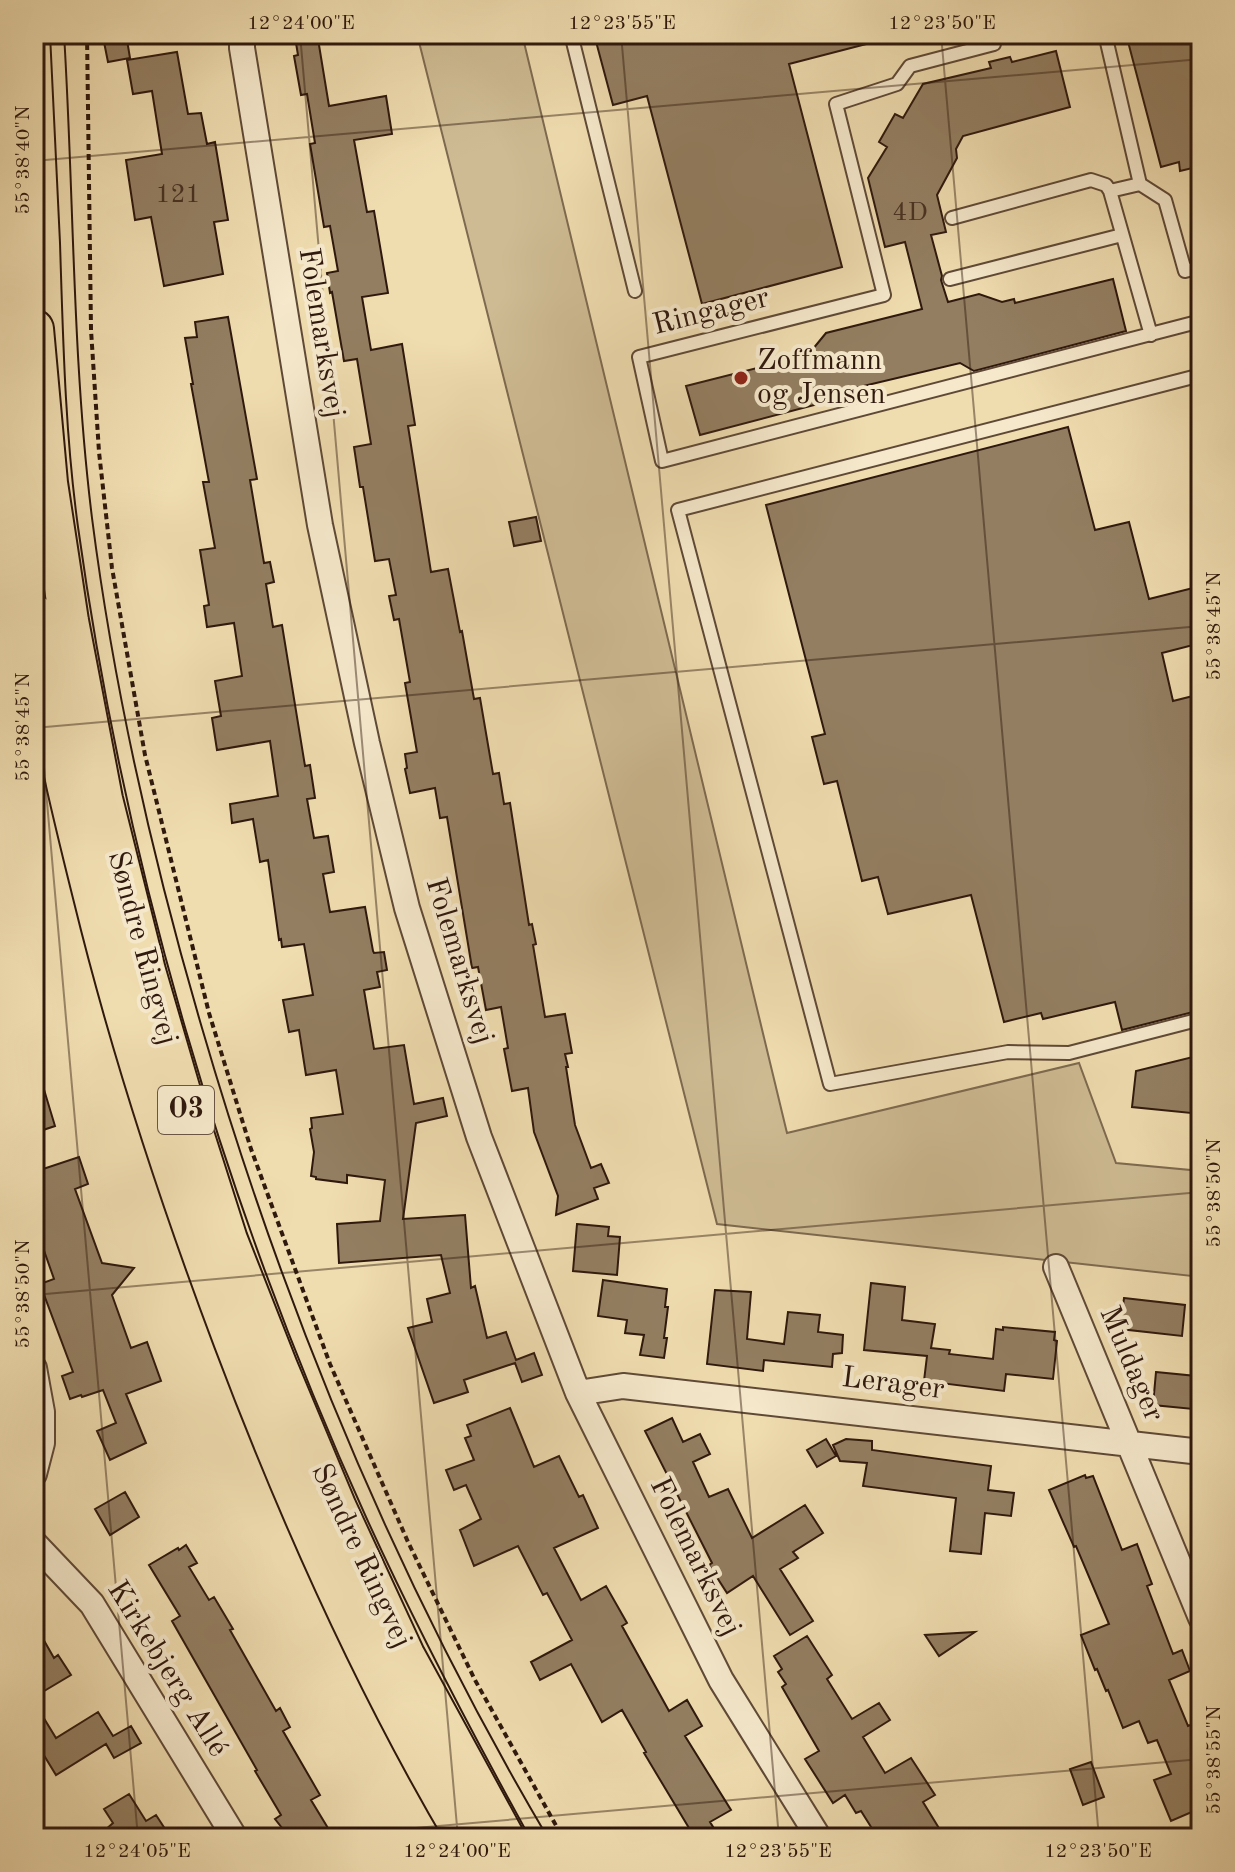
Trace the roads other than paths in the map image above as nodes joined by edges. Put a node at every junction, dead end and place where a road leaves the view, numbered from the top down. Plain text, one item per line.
1 (242, 34) edge
2 (571, 34) edge
3 (992, 34) edge
4 (1105, 34) edge
5 (1140, 184) junction
6 (1110, 191) junction
7 (952, 218) dead end
8 (1122, 235) junction
9 (1201, 267) edge
10 (950, 279) dead end
11 (635, 291) dead end
12 (1201, 321) edge
13 (34, 329) edge
14 (1151, 335) junction
15 (1201, 375) edge
16 (34, 614) edge
17 (1201, 1019) edge
18 (1056, 1267) dead end
19 (34, 1368) edge
20 (578, 1393) junction
21 (1130, 1444) junction
22 (1201, 1452) edge
23 (34, 1474) edge
24 (34, 1543) edge
25 (1201, 1618) edge
26 (235, 1838) edge
27 (466, 1838) edge
28 (505, 1838) edge
29 (819, 1838) edge

1 - 20 street, Folemarksvej
2 - 11 lane
3 - 14 lane, Ringager
4 - 5 lane
5 - 6 lane
5 - 9 lane
6 - 7 lane
6 - 8 lane
8 - 10 lane
8 - 14 lane
12 - 14 lane, Ringager
13 - 28 main road, Søndre Ringvej / O3
15 - 17 lane
16 - 27 main road, Søndre Ringvej / O3
18 - 21 street, Muldager
19 - 23 street
20 - 21 street, Lerager
20 - 29 street, Folemarksvej
21 - 22 street, Lerager
21 - 25 street, Muldager
24 - 26 street, Kirkebjerg Allé

